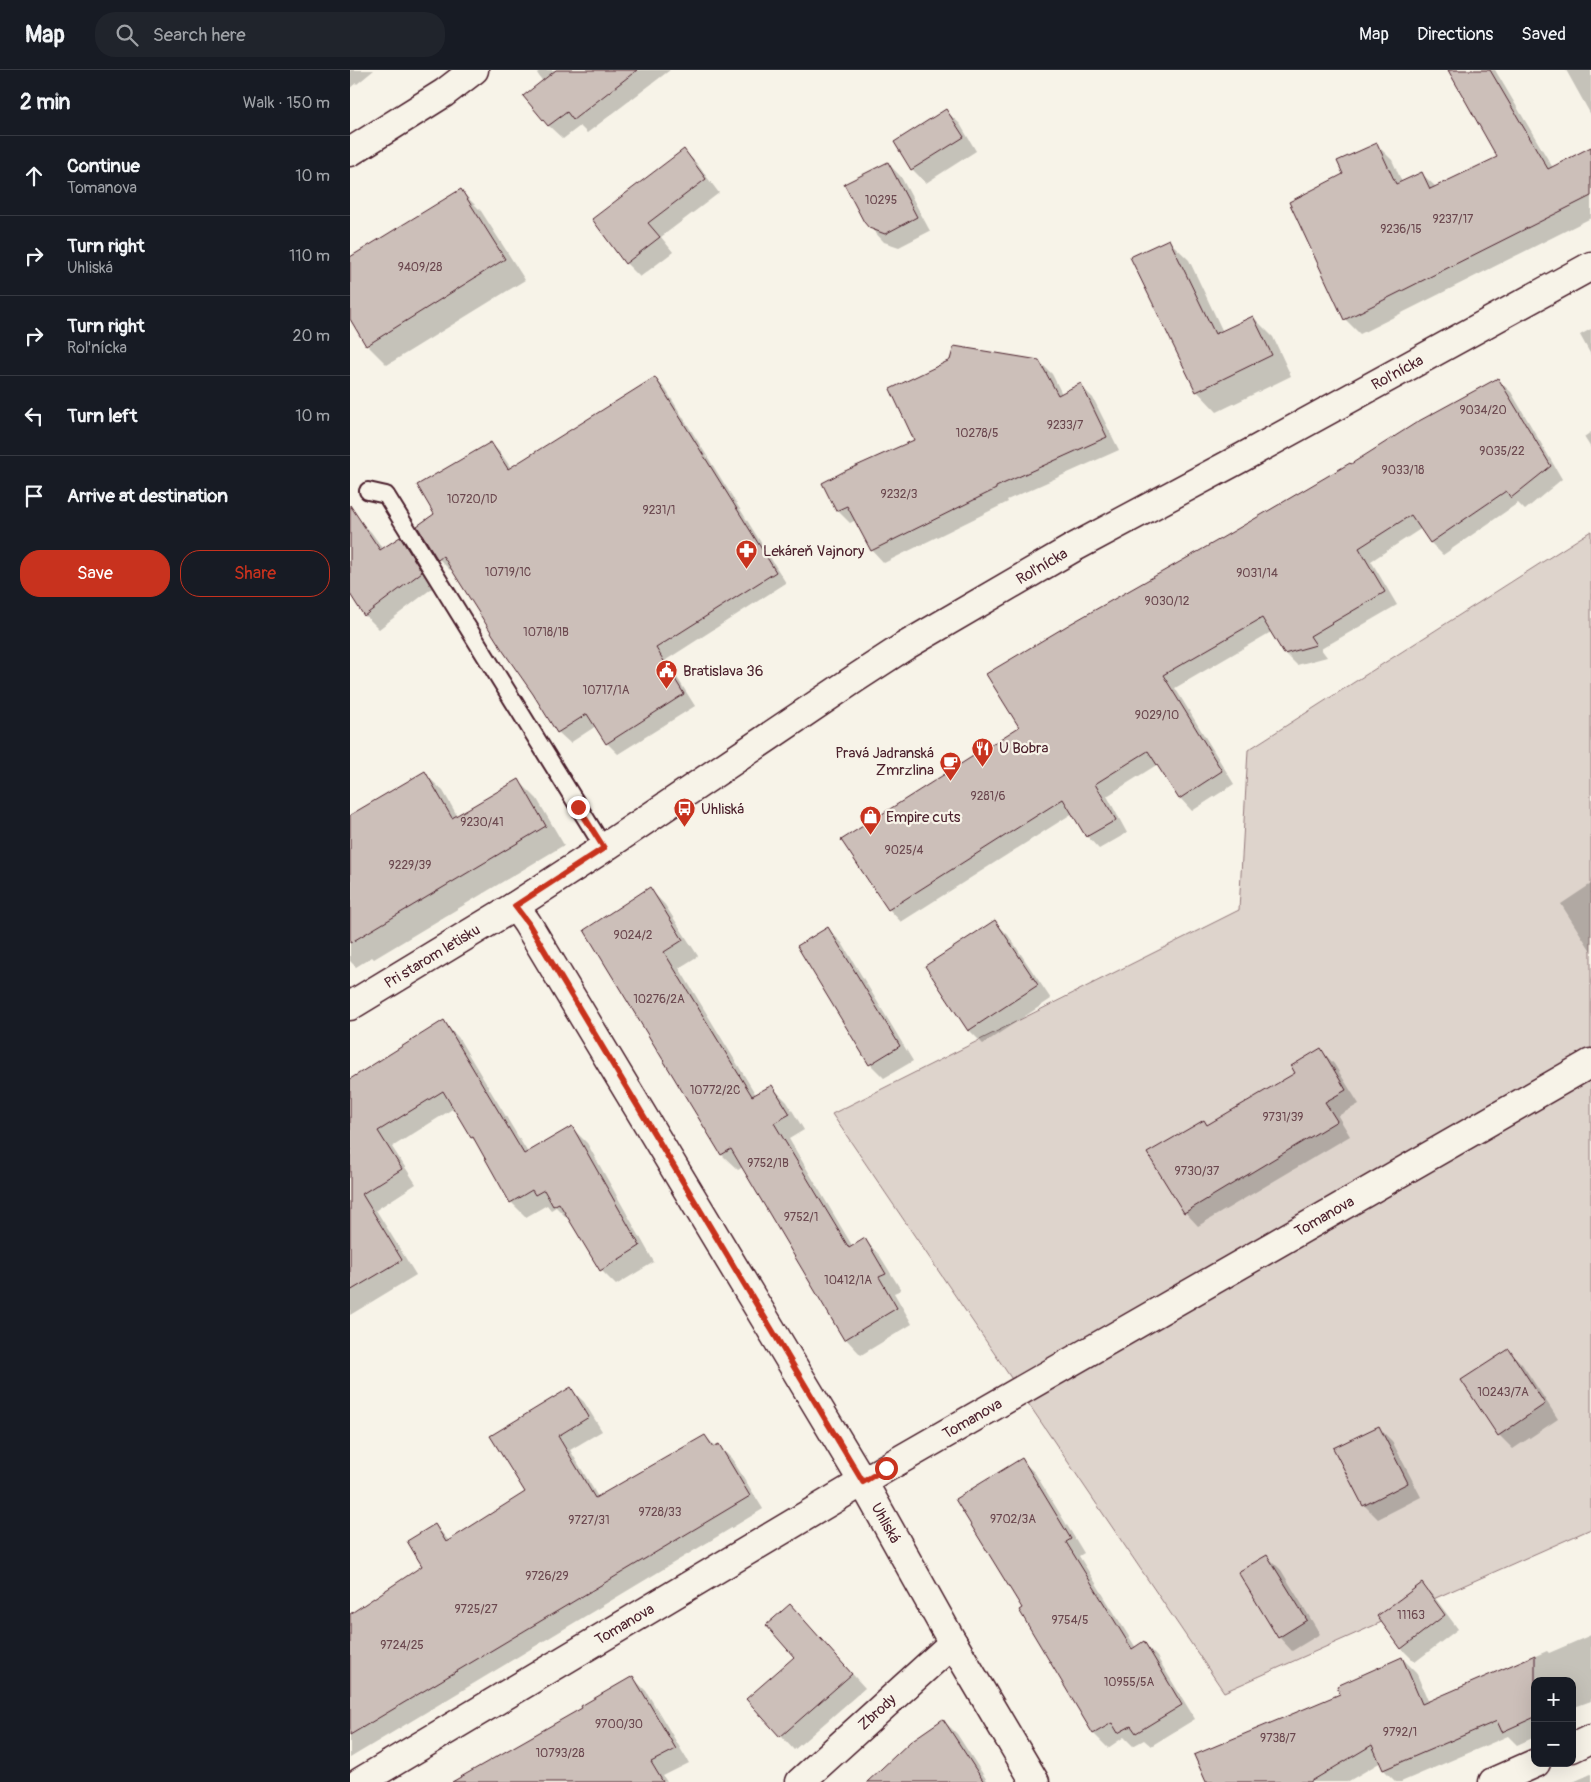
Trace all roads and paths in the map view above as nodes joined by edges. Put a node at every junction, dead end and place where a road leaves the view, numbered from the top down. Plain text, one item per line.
1 (474, 70) edge
2 (350, 152) edge
3 (1591, 266) edge
4 (368, 491) dead end
5 (604, 848) junction
6 (515, 906) junction
7 (350, 1006) edge
8 (1591, 1063) edge
9 (863, 1482) junction
10 (953, 1643) junction
11 (1591, 1739) edge
12 (1576, 1746) edge
13 (1531, 1765) edge
14 (360, 1782) edge
15 (800, 1782) edge
16 (1035, 1782) edge
17 (1494, 1782) edge

1 - 2 street
3 - 5 street, Roľnícka
4 - 5 lane
5 - 6 street, Roľnícka
6 - 7 street, Pri starom letisku
6 - 9 street, Uhliská
8 - 9 street, Tomanova
9 - 10 street, Uhliská
9 - 14 street, Tomanova
10 - 15 street, Zbrody
10 - 16 street, Uhliská
11 - 12 street
13 - 17 street

